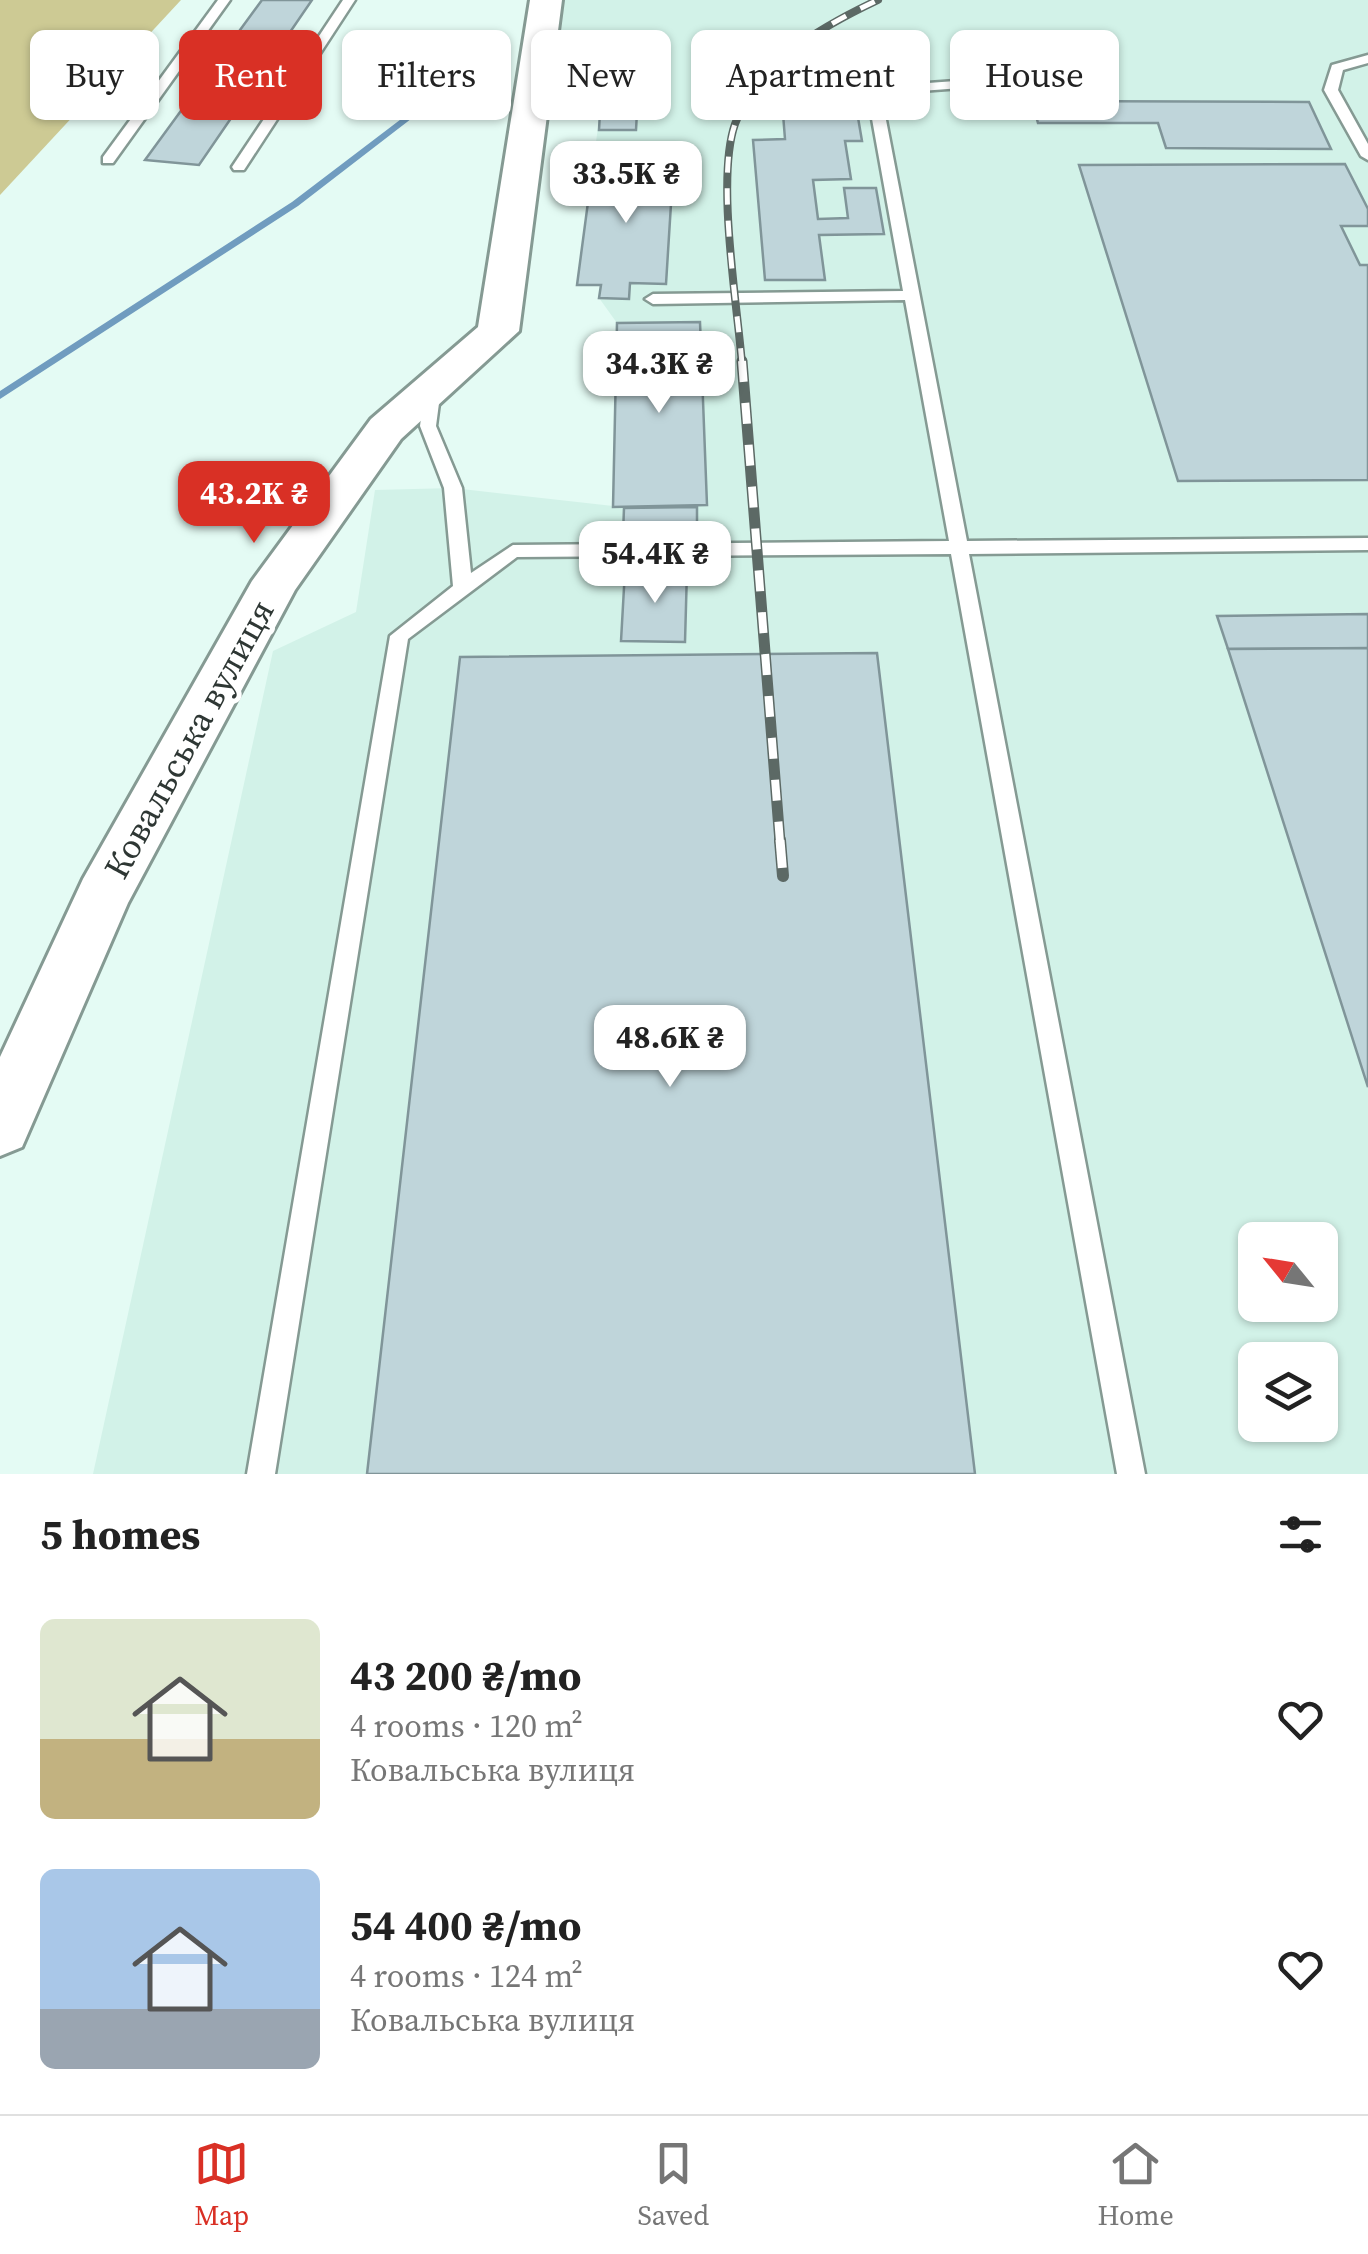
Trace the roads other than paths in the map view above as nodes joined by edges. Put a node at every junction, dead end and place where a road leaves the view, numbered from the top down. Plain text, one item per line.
1 (224, 0) edge
2 (349, 0) edge
3 (546, 0) edge
4 (1368, 58) edge
5 (950, 85) edge
6 (1368, 156) edge
7 (108, 160) dead end
8 (239, 167) dead end
9 (912, 295) junction
10 (653, 299) dead end
11 (433, 388) junction
12 (1368, 544) edge
13 (960, 548) junction
14 (463, 589) junction
15 (0, 1126) edge
16 (261, 1474) edge
17 (1131, 1474) edge

1 - 7 lane
2 - 8 lane
3 - 11 street, Ковальська вулиця
4 - 6 lane
5 - 9 lane
9 - 10 lane
9 - 13 lane
11 - 14 lane
11 - 15 street, Ковальська вулиця
12 - 13 lane
13 - 14 lane
13 - 17 lane
14 - 16 lane

